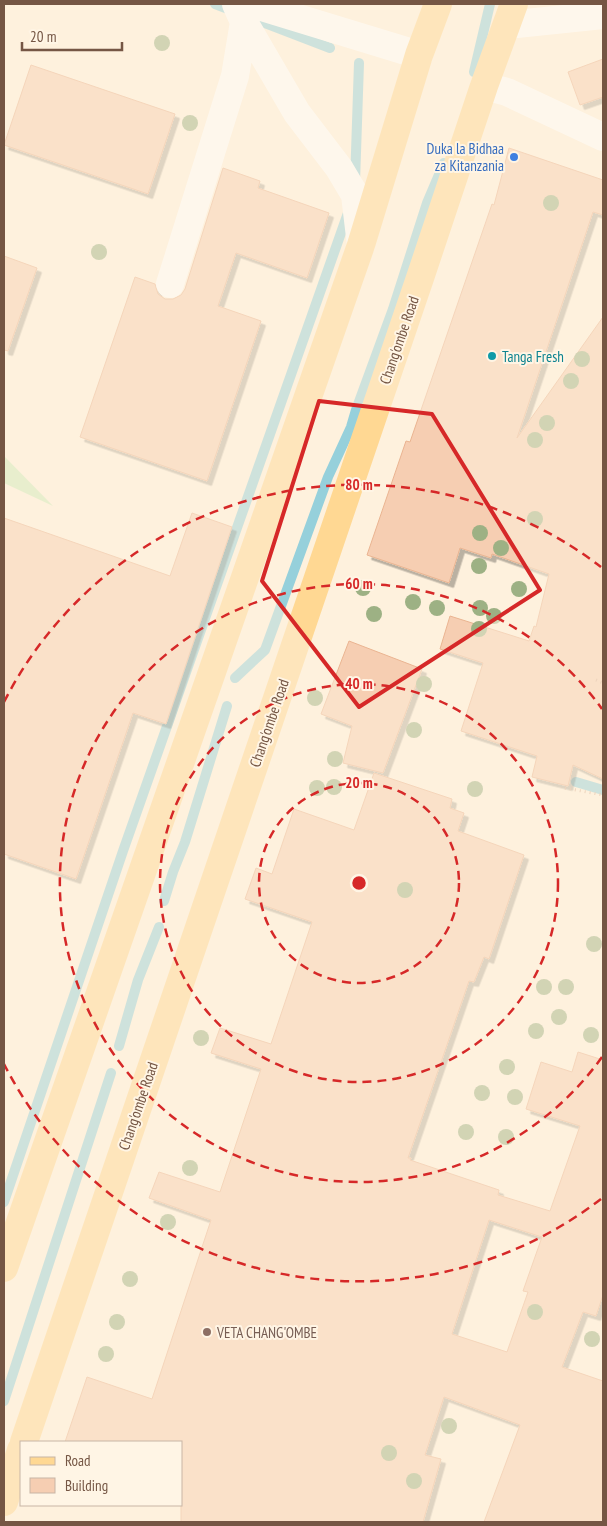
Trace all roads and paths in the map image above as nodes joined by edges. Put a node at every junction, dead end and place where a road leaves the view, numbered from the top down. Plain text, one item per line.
1 (438, 4) edge
2 (244, 10) edge
3 (510, 14) edge
4 (603, 14) edge
5 (419, 55) junction
6 (484, 86) junction
7 (603, 137) edge
8 (361, 246) junction
9 (170, 284) dead end
10 (596, 680) dead end
11 (603, 683) edge
12 (565, 788) dead end
13 (603, 795) edge
14 (4, 1268) edge
15 (24, 1441) edge
16 (20, 1453) edge
17 (4, 1502) edge

1 - 5 main road
2 - 5 street
2 - 8 street
2 - 9 street
3 - 4 street
3 - 6 main road, Chang'ombe Road
5 - 8 main road
6 - 7 street
6 - 15 main road, Chang'ombe Road
8 - 14 main road
10 - 11 path
12 - 13 path
16 - 17 main road

